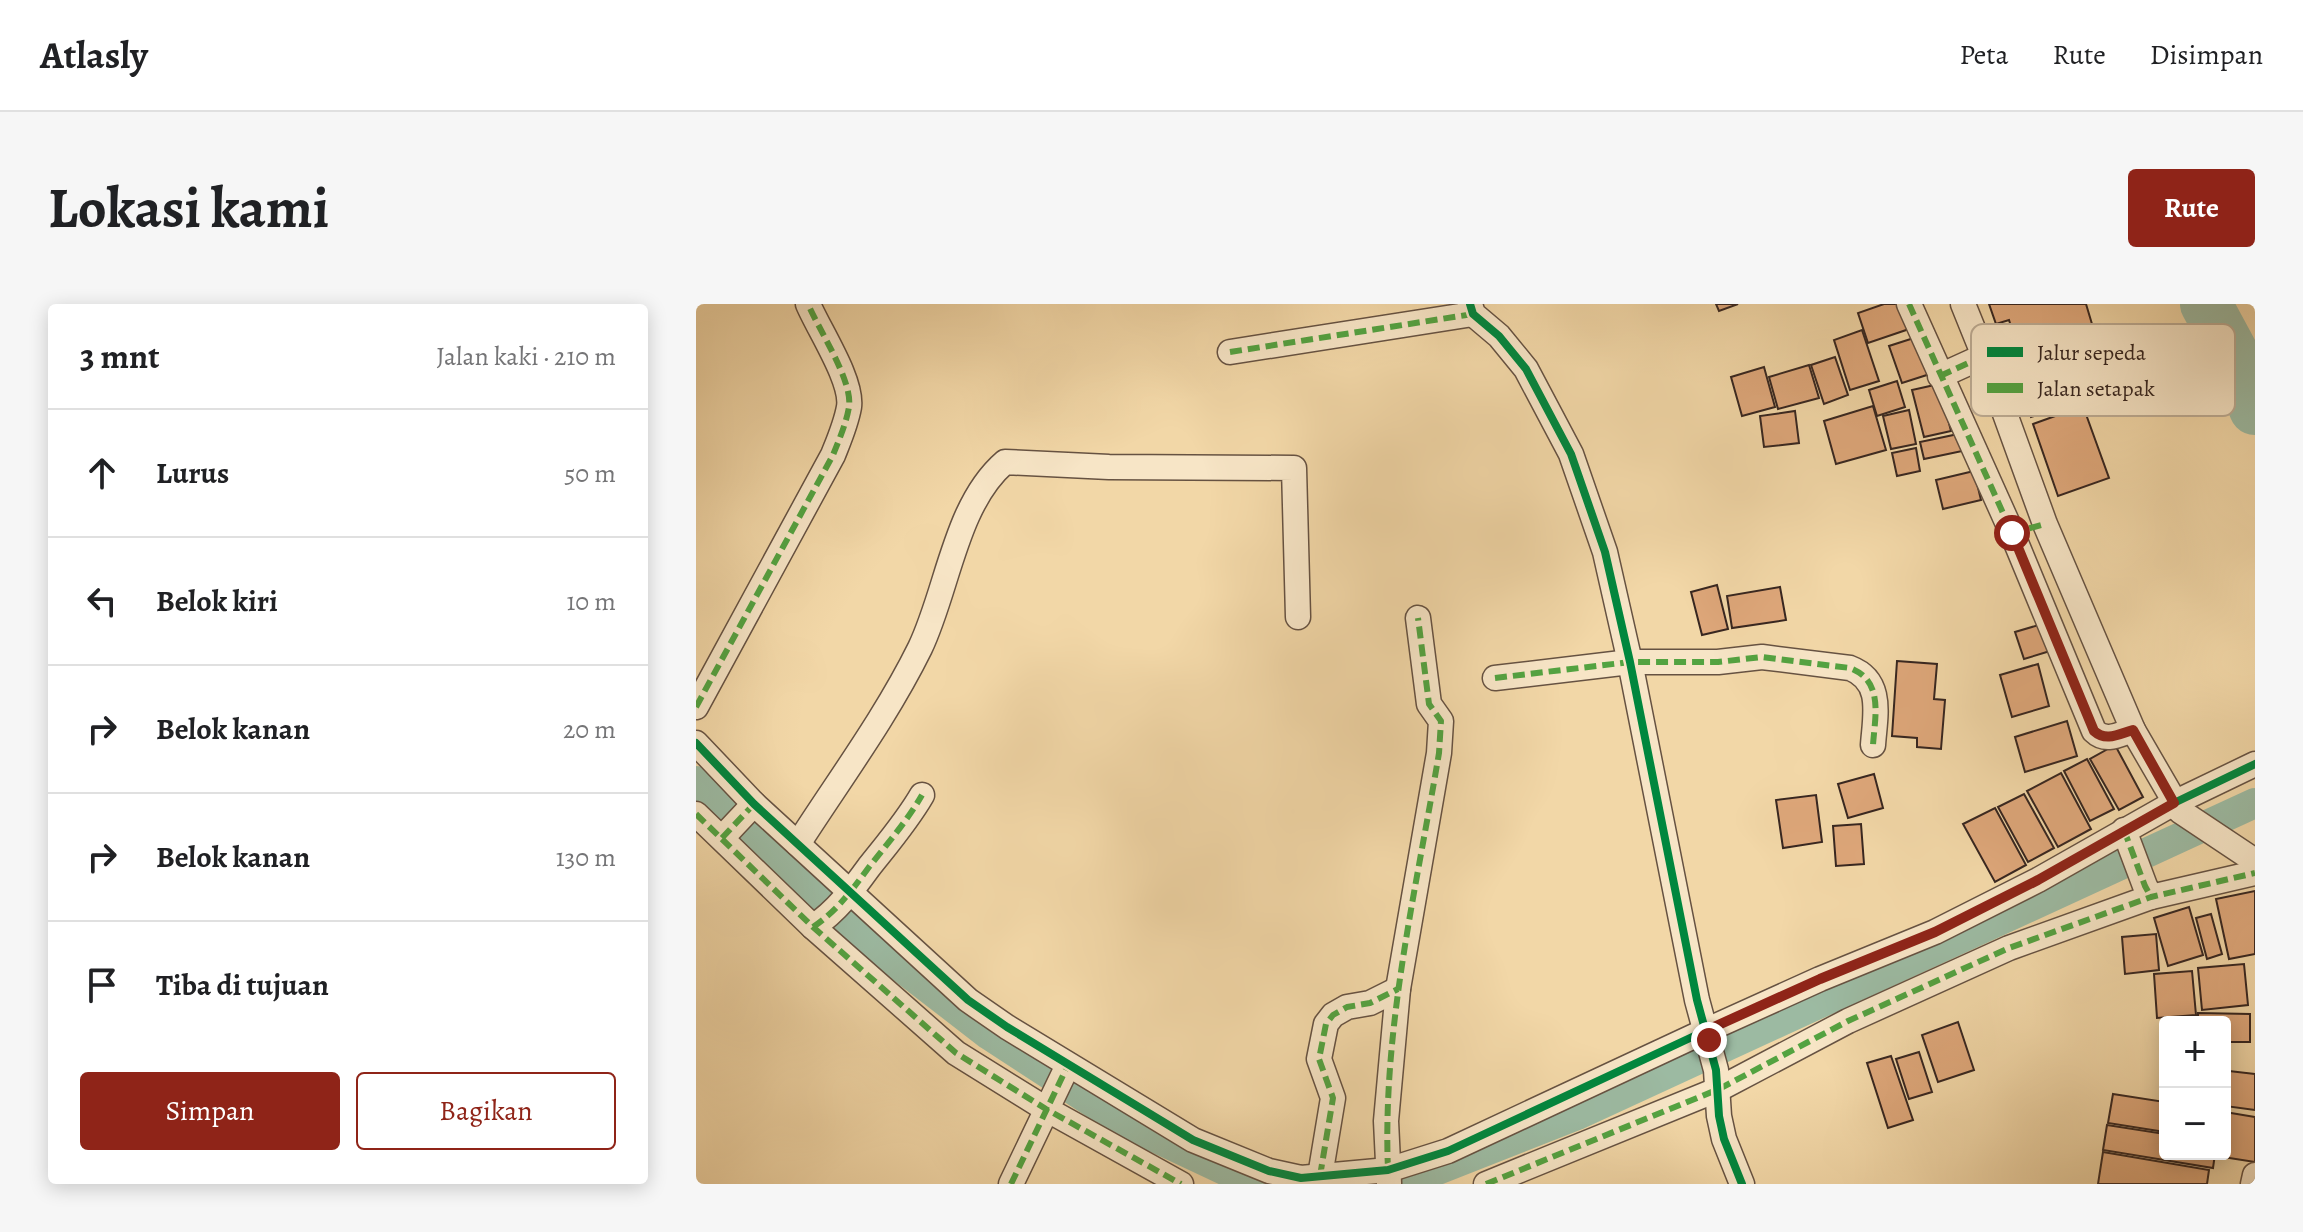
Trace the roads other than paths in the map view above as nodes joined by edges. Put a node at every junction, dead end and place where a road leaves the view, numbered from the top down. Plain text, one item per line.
1 (808, 304) edge
2 (1909, 304) edge
3 (1963, 304) edge
4 (1471, 309) edge
5 (1971, 332) edge
6 (1230, 352) dead end
7 (1971, 362) edge
8 (1943, 374) junction
9 (1996, 416) edge
10 (2028, 528) junction
11 (1298, 617) dead end
12 (1418, 618) dead end
13 (1630, 662) junction
14 (1495, 678) dead end
15 (696, 707) edge
16 (2121, 734) junction
17 (696, 743) edge
18 (1873, 745) dead end
19 (2255, 764) edge
20 (922, 795) dead end
21 (2177, 807) junction
22 (696, 814) edge
23 (736, 823) junction
24 (2126, 835) junction
25 (798, 844) junction
26 (2248, 856) edge
27 (2255, 873) edge
28 (2148, 892) junction
29 (832, 911) junction
30 (1398, 989) junction
31 (1707, 1035) junction
32 (1066, 1071) junction
33 (1718, 1080) junction
34 (1048, 1105) junction
35 (2255, 1175) edge
36 (1320, 1176) junction
37 (1389, 1179) edge
38 (1011, 1184) edge
39 (1181, 1184) edge
40 (1486, 1184) edge
41 (1742, 1184) edge
42 (2253, 1184) edge

1 - 15 street
2 - 8 street
3 - 5 street
4 - 6 street
4 - 13 street
7 - 8 street
8 - 10 street
9 - 10 street
10 - 16 street
10 - 16 street
11 - 25 street
12 - 30 street
13 - 14 street
13 - 18 street
13 - 31 street
16 - 21 street
17 - 23 street
19 - 21 street
20 - 29 street
21 - 24 street
21 - 26 street
22 - 23 street
23 - 25 street
23 - 29 street
24 - 28 street
24 - 31 street
25 - 29 street
27 - 28 street
28 - 33 street
29 - 32 street
29 - 34 street
30 - 36 street
30 - 37 street
31 - 33 street
31 - 37 street
32 - 34 street
32 - 36 street
33 - 40 street
33 - 41 street
34 - 38 street
34 - 39 street
35 - 42 street
36 - 37 street

